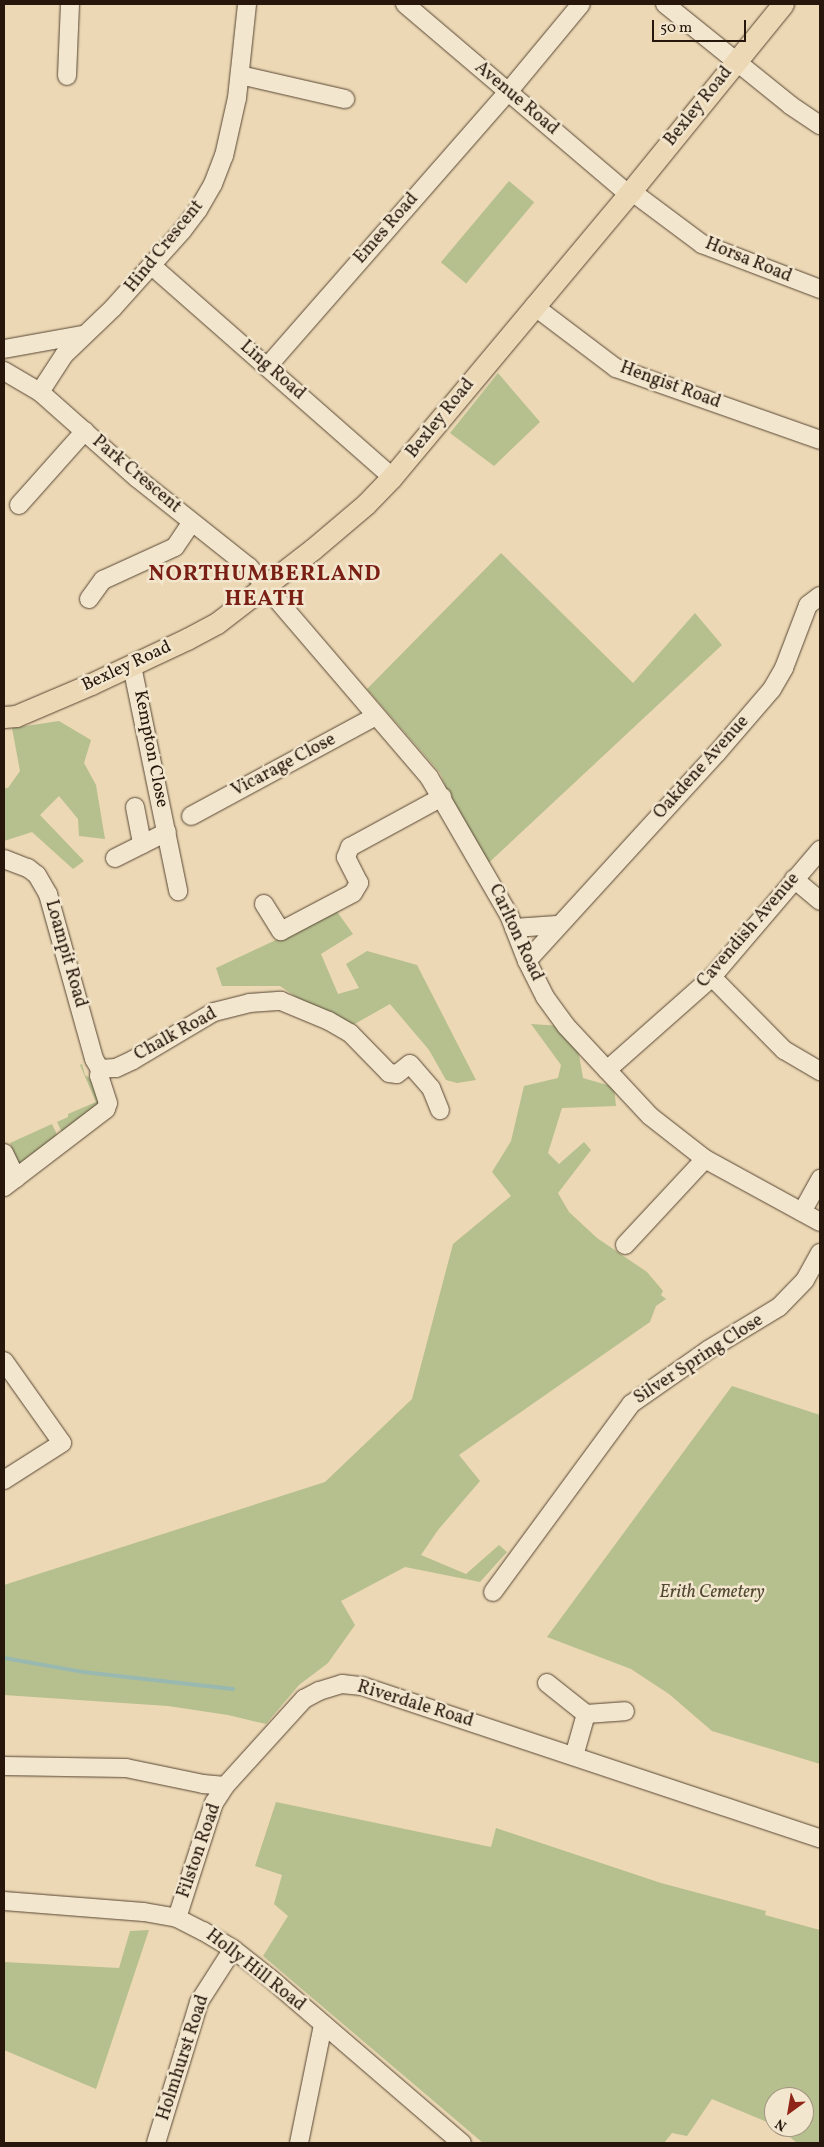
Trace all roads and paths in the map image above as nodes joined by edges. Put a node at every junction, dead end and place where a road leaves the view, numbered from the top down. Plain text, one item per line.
1 (70, 4) edge
2 (247, 4) edge
3 (405, 4) edge
4 (581, 4) edge
5 (665, 4) edge
6 (783, 4) edge
7 (737, 59) junction
8 (240, 75) junction
9 (67, 76) dead end
10 (508, 92) junction
11 (345, 99) dead end
12 (820, 125) edge
13 (630, 193) junction
14 (152, 266) junction
15 (820, 289) edge
16 (534, 306) junction
17 (82, 335) junction
18 (4, 349) edge
19 (267, 367) junction
20 (4, 371) edge
21 (40, 392) junction
22 (85, 431) junction
23 (820, 440) edge
24 (392, 477) junction
25 (19, 505) dead end
26 (192, 522) junction
27 (264, 585) junction
28 (820, 596) edge
29 (89, 599) dead end
30 (132, 666) junction
31 (376, 716) junction
32 (4, 717) edge
33 (442, 797) junction
34 (135, 807) dead end
35 (191, 816) dead end
36 (166, 832) junction
37 (142, 844) junction
38 (820, 850) edge
39 (116, 858) dead end
40 (4, 859) edge
41 (794, 879) junction
42 (178, 891) dead end
43 (820, 901) edge
44 (264, 904) dead end
45 (558, 925) junction
46 (514, 928) junction
47 (527, 961) junction
48 (712, 977) junction
49 (100, 1070) junction
50 (607, 1070) junction
51 (820, 1071) edge
52 (440, 1110) dead end
53 (4, 1152) edge
54 (705, 1158) junction
55 (820, 1179) edge
56 (10, 1182) edge
57 (802, 1212) junction
58 (820, 1222) edge
59 (625, 1245) dead end
60 (820, 1252) edge
61 (4, 1361) edge
62 (4, 1480) edge
63 (493, 1592) dead end
64 (547, 1683) dead end
65 (625, 1711) dead end
66 (586, 1714) junction
67 (574, 1756) junction
68 (4, 1766) edge
69 (226, 1786) junction
70 (820, 1838) edge
71 (4, 1901) edge
72 (177, 1918) junction
73 (233, 1949) junction
74 (323, 2025) junction
75 (156, 2143) edge
76 (298, 2143) edge
77 (462, 2143) edge

1 - 9 street
2 - 8 street, Hind Crescent
3 - 10 street, Avenue Road
4 - 10 street, Emes Road
5 - 7 street
6 - 7 main road, Bexley Road
7 - 12 street
7 - 13 main road, Bexley Road
8 - 11 street
8 - 14 street, Hind Crescent
10 - 13 street, Avenue Road
10 - 19 street, Emes Road
13 - 15 street, Horsa Road
13 - 16 main road, Bexley Road
14 - 17 street, Hind Crescent
14 - 19 street, Ling Road
16 - 23 street, Hengist Road
16 - 24 main road, Bexley Road
17 - 18 street
17 - 21 street, Hind Crescent
19 - 24 street, Ling Road
20 - 21 street, Park Crescent
21 - 22 street, Park Crescent
22 - 25 street
22 - 26 street, Park Crescent
24 - 27 main road, Bexley Road
26 - 27 street, Park Crescent
26 - 29 street
27 - 30 main road, Bexley Road
27 - 31 street, Carlton Road
28 - 45 street, Oakdene Avenue
30 - 32 main road, Bexley Road
30 - 36 street, Kempton Close
31 - 33 street, Carlton Road
31 - 35 street, Vicarage Close
33 - 44 street
33 - 46 street, Carlton Road
34 - 37 street, Kempton Close
36 - 37 street, Kempton Close
36 - 42 street, Kempton Close
37 - 39 street, Kempton Close
38 - 41 street, Cavendish Avenue
40 - 49 street, Loampit Road
41 - 43 street
41 - 48 street, Cavendish Avenue
45 - 46 street
45 - 47 street, Oakdene Avenue
46 - 47 street, Carlton Road
47 - 50 street, Carlton Road
48 - 50 street, Cavendish Avenue
48 - 51 street
49 - 52 street, Chalk Road
49 - 56 street, Loampit Road
50 - 54 street, Carlton Road
53 - 56 street
54 - 57 street, Carlton Road
54 - 59 street
55 - 57 street
57 - 58 street, Carlton Road
60 - 63 street, Silver Spring Close
61 - 62 street
64 - 66 street
65 - 66 street
66 - 67 street
67 - 69 street, Riverdale Road
67 - 70 street, Riverdale Road
68 - 69 street
69 - 72 street, Filston Road
71 - 72 street, Holly Hill Road
72 - 73 street, Holly Hill Road
73 - 74 street, Holly Hill Road
73 - 75 street, Holmhurst Road
74 - 76 street
74 - 77 street, Holly Hill Road

